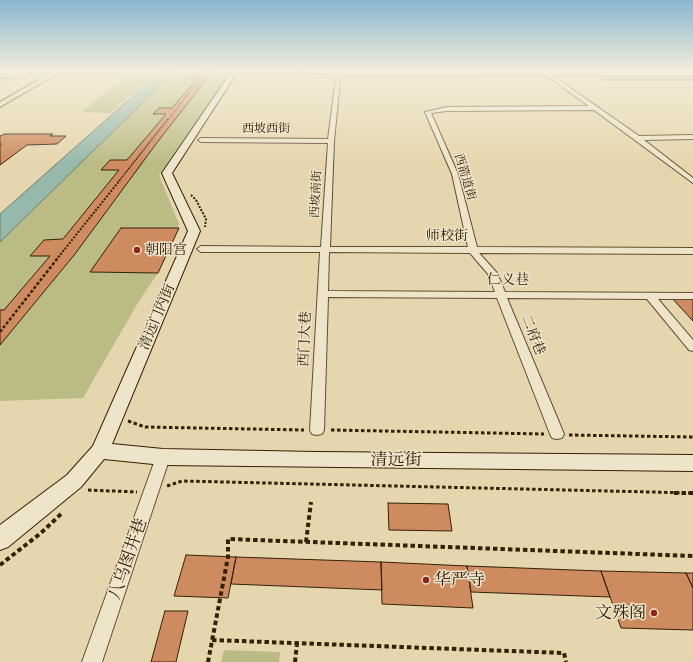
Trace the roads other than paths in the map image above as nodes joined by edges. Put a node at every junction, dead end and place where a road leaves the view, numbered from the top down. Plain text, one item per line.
1 (215, 102) edge
2 (336, 102) edge
3 (586, 102) edge
4 (595, 108) junction
5 (693, 137) edge
6 (638, 138) junction
7 (201, 140) dead end
8 (331, 141) junction
9 (693, 181) edge
10 (201, 249) dead end
11 (325, 250) junction
12 (473, 251) junction
13 (693, 251) edge
14 (322, 294) junction
15 (500, 294) junction
16 (650, 296) junction
17 (693, 296) edge
18 (693, 347) edge
19 (317, 430) road end
20 (557, 434) road end
21 (100, 451) junction
22 (163, 457) junction
23 (693, 463) edge
24 (0, 539) edge
25 (92, 662) edge

1 - 21 main road, 清远门内街
2 - 8 street, 西坡南街
3 - 4 street
4 - 6 street
4 - 12 street, 西箭道街
5 - 6 street
6 - 9 street
7 - 8 street, 西坡西街
8 - 11 street, 西坡南街
10 - 11 street, 师校街
11 - 12 street, 师校街
11 - 14 street, 西门大巷
12 - 13 street, 师校街
12 - 15 street, 二府巷
14 - 15 street, 仁义巷
14 - 19 street, 西门大巷
15 - 16 street, 仁义巷
15 - 20 street, 二府巷
16 - 17 street, 仁义巷
16 - 18 street
21 - 22 main road, 清远街
21 - 24 main road, 清远门内街
22 - 23 main road, 清远街
22 - 25 street, 八乌图井巷

